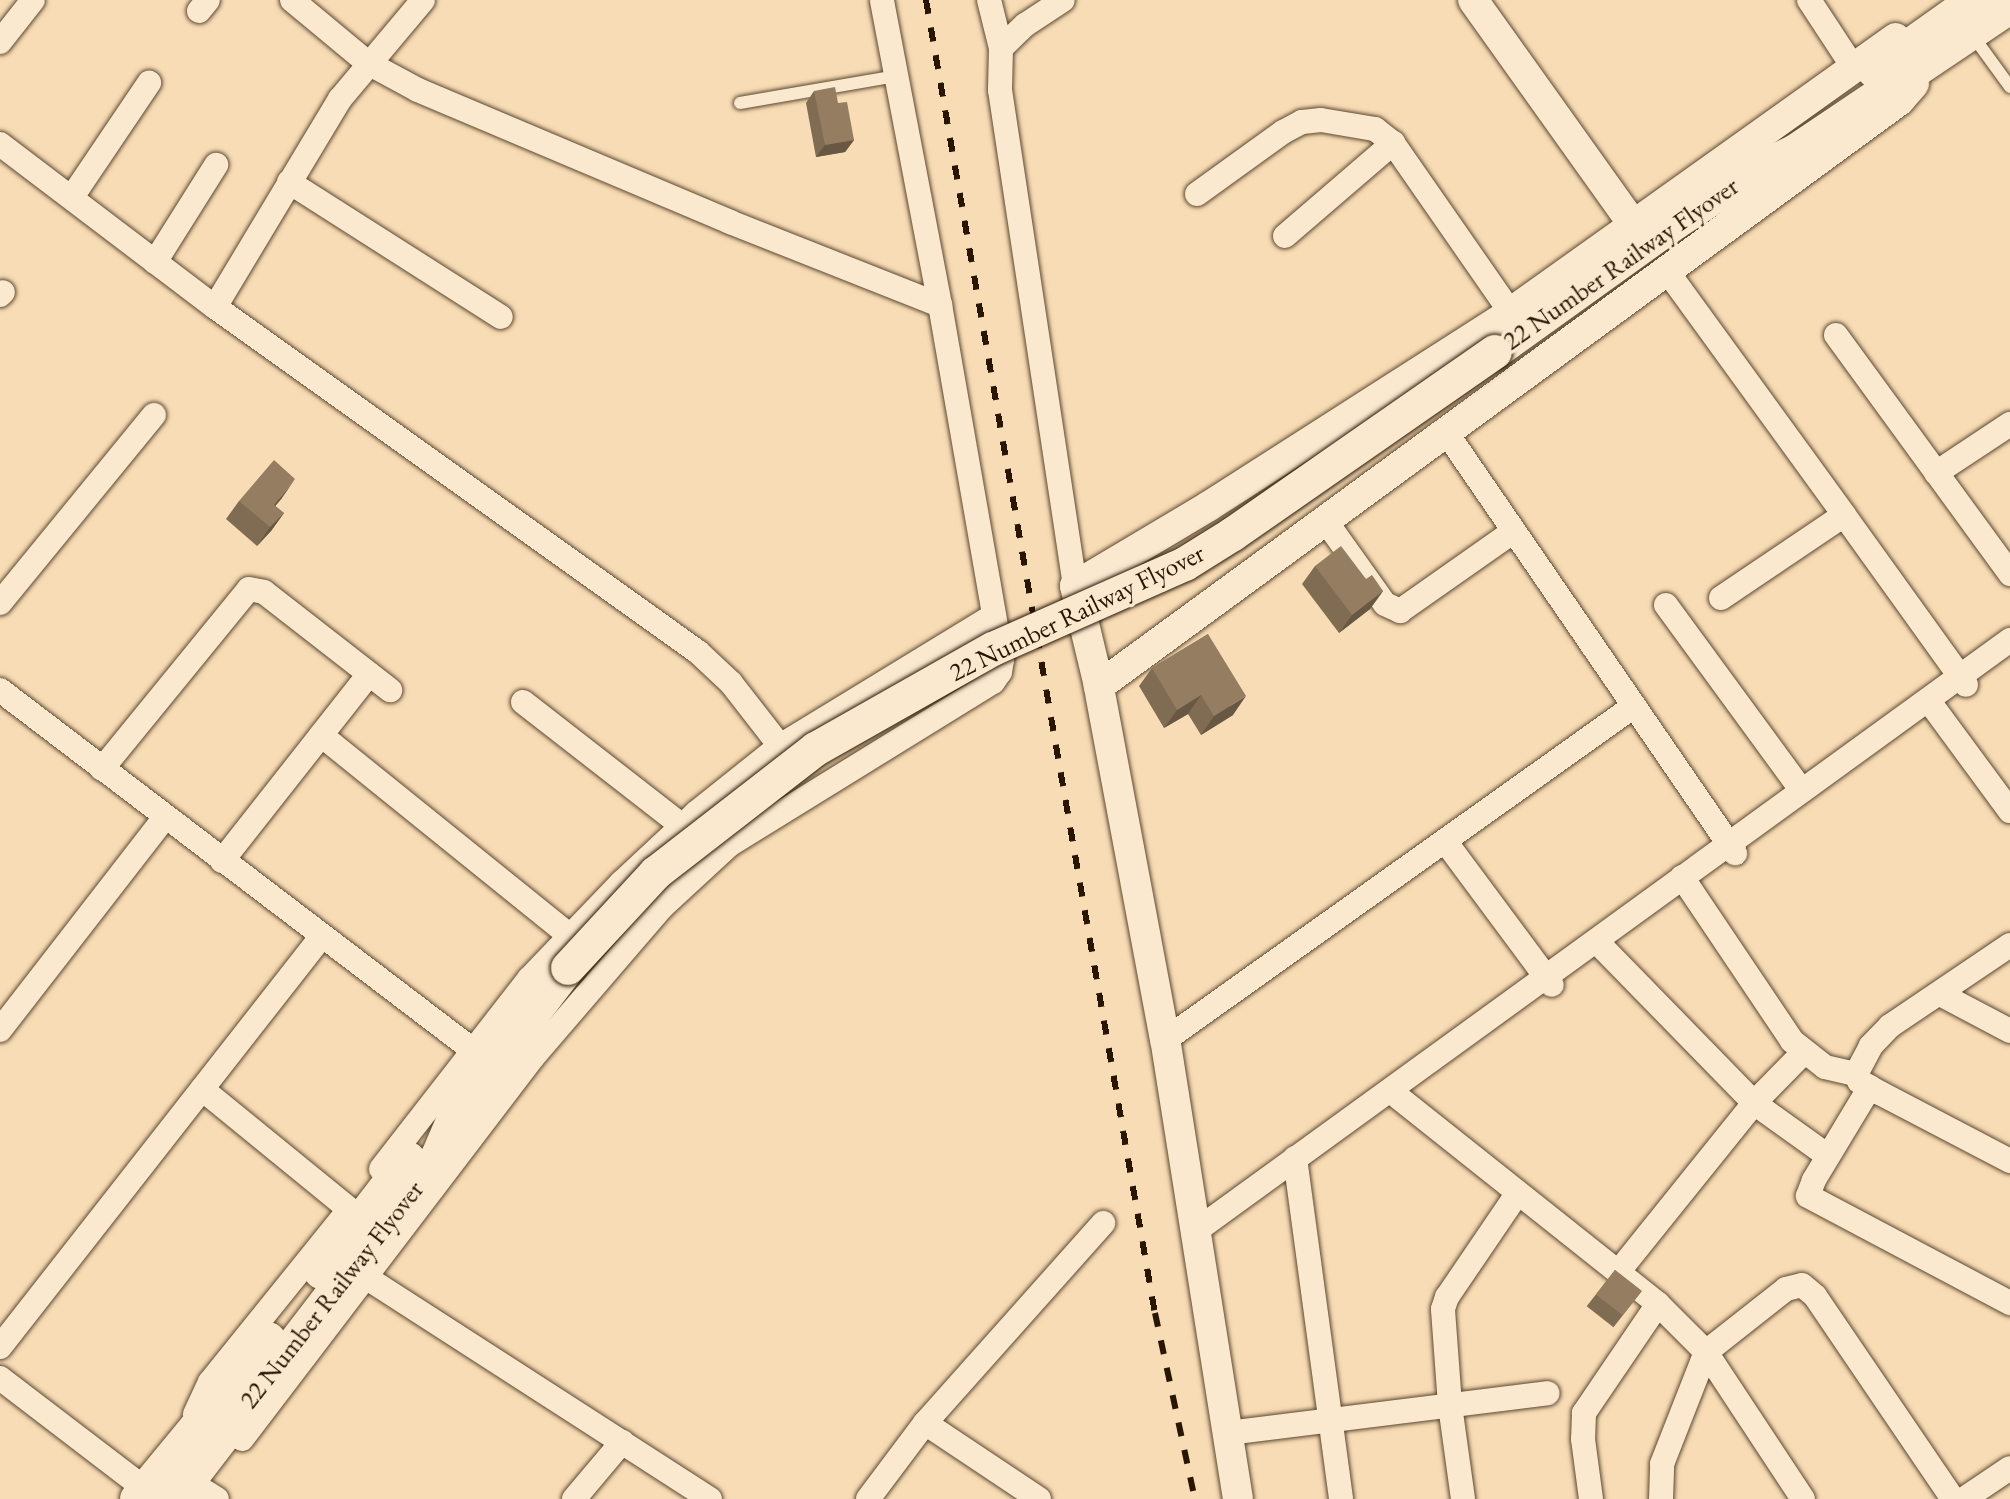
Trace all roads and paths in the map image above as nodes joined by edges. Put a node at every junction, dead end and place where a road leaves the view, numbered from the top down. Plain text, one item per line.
1 (33, 0) edge
2 (292, 0) edge
3 (423, 0) edge
4 (882, 0) edge
5 (989, 0) edge
6 (1063, 0) edge
7 (1473, 0) edge
8 (1809, 0) edge
9 (2010, 7) edge
10 (1951, 22) edge
11 (0, 42) edge
12 (1001, 48) junction
13 (368, 63) junction
14 (1853, 67) junction
15 (896, 76) junction
16 (149, 83) dead end
17 (2010, 87) edge
18 (740, 103) dead end
19 (1393, 143) junction
20 (0, 144) edge
21 (216, 165) dead end
22 (289, 182) junction
23 (1197, 194) dead end
24 (72, 197) junction
25 (1633, 224) junction
26 (1285, 236) dead end
27 (155, 262) junction
28 (1667, 271) junction
29 (940, 305) junction
30 (215, 307) junction
31 (1511, 313) junction
32 (501, 317) dead end
33 (1836, 335) dead end
34 (154, 415) dead end
35 (2010, 424) edge
36 (1446, 432) junction
37 (1936, 473) junction
38 (1844, 515) junction
39 (1325, 520) junction
40 (1514, 531) junction
41 (2010, 574) edge
42 (1075, 586) junction
43 (1721, 598) dead end
44 (0, 603) edge
45 (1666, 605) dead end
46 (993, 616) junction
47 (2010, 640) edge
48 (2010, 655) edge
49 (369, 674) junction
50 (1962, 680) junction
51 (1099, 686) junction
52 (390, 690) dead end
53 (3, 699) edge
54 (523, 702) dead end
55 (1634, 706) junction
56 (1934, 708) junction
57 (321, 735) junction
58 (780, 746) junction
59 (102, 769) junction
60 (1802, 791) junction
61 (2010, 811) edge
62 (165, 817) junction
63 (682, 826) junction
64 (1445, 841) junction
65 (1732, 848) junction
66 (222, 861) junction
67 (1685, 882) junction
68 (321, 937) junction
69 (2010, 945) edge
70 (1603, 948) junction
71 (569, 952) junction
72 (1548, 981) junction
73 (1940, 994) junction
74 (0, 1030) edge
75 (2010, 1031) edge
76 (1165, 1040) junction
77 (474, 1051) junction
78 (1803, 1053) junction
79 (1863, 1081) junction
80 (202, 1089) junction
81 (1398, 1097) junction
82 (1754, 1103) junction
83 (456, 1114) junction
84 (1828, 1156) junction
85 (2010, 1161) edge
86 (1296, 1163) junction
87 (1517, 1194) junction
88 (349, 1209) junction
89 (1103, 1223) dead end
90 (1198, 1236) junction
91 (1619, 1271) junction
92 (367, 1278) junction
93 (2010, 1303) edge
94 (1658, 1304) junction
95 (0, 1347) edge
96 (1706, 1352) junction
97 (0, 1378) edge
98 (1548, 1393) dead end
99 (1450, 1405) junction
100 (1330, 1420) junction
101 (925, 1423) junction
102 (190, 1432) junction
103 (1228, 1433) junction
104 (622, 1442) junction
105 (2010, 1468) edge
106 (176, 1489) edge
107 (574, 1499) edge
108 (710, 1499) edge
109 (868, 1499) edge
110 (1039, 1499) edge
111 (1238, 1499) edge
112 (1341, 1499) edge
113 (1463, 1499) edge
114 (1591, 1499) edge
115 (1661, 1499) edge
116 (1803, 1499) edge
117 (1953, 1499) edge
118 (1964, 1499) edge

1 - 11 street
2 - 13 street
3 - 13 street
4 - 15 street
5 - 12 street
6 - 12 street
7 - 25 street
8 - 14 street
9 - 10 main road, 22 Number Railway Flyover
10 - 14 street
10 - 17 lane
10 - 28 street
10 - 71 main road, 22 Number Railway Flyover, bridge
12 - 42 street
13 - 22 street
13 - 29 street
14 - 25 street
15 - 18 lane
15 - 29 street
16 - 24 street
19 - 23 street
19 - 26 street
19 - 31 street
20 - 24 street
21 - 27 street
22 - 30 street
22 - 32 street
24 - 27 street
25 - 31 street
27 - 30 street
28 - 36 street
28 - 38 street
29 - 46 street
30 - 58 street
31 - 42 street
33 - 37 street
34 - 44 street
35 - 37 street
36 - 39 street
36 - 40 street
37 - 41 street
38 - 43 street
38 - 50 street
39 - 40 street
39 - 51 street
40 - 55 street
42 - 51 street
45 - 60 street
46 - 58 street
46 - 92 street
47 - 50 street
48 - 50 street
49 - 52 street
49 - 57 street
49 - 59 street
50 - 56 street
50 - 60 street
51 - 76 street
53 - 59 street
54 - 63 street
55 - 64 street
55 - 65 street
56 - 61 street
56 - 65 street
57 - 66 street
57 - 71 street
58 - 63 street
59 - 62 street
60 - 65 street
62 - 66 street
62 - 74 street
63 - 71 street
64 - 72 street
64 - 76 street
65 - 67 street
66 - 68 street
67 - 70 street
67 - 72 street
67 - 78 street
68 - 77 street
68 - 80 street
69 - 73 street
70 - 72 street
70 - 82 street
71 - 77 street
71 - 83 main road, 22 Number Railway Flyover
72 - 81 street
72 - 86 street
73 - 75 street
73 - 79 street
76 - 90 street
77 - 88 street
78 - 79 street
78 - 82 street
79 - 84 street
79 - 85 street
80 - 88 street
80 - 95 street
81 - 86 street
81 - 87 street
82 - 84 street
82 - 91 street
83 - 102 main road, 22 Number Railway Flyover
83 - 106 main road, 22 Number Railway Flyover
84 - 93 street
86 - 90 street
86 - 100 street
87 - 91 street
87 - 99 street
88 - 102 street
89 - 101 street
90 - 103 street
91 - 94 street
92 - 104 street
92 - 106 street
94 - 96 street
94 - 114 street
96 - 115 street
96 - 116 street
96 - 117 street
97 - 106 street
98 - 99 street
99 - 100 street
99 - 113 street
100 - 103 street
100 - 112 street
101 - 109 street
101 - 110 street
102 - 106 main road, 22 Number Railway Flyover
103 - 111 street
104 - 107 street
104 - 108 street
105 - 118 street

